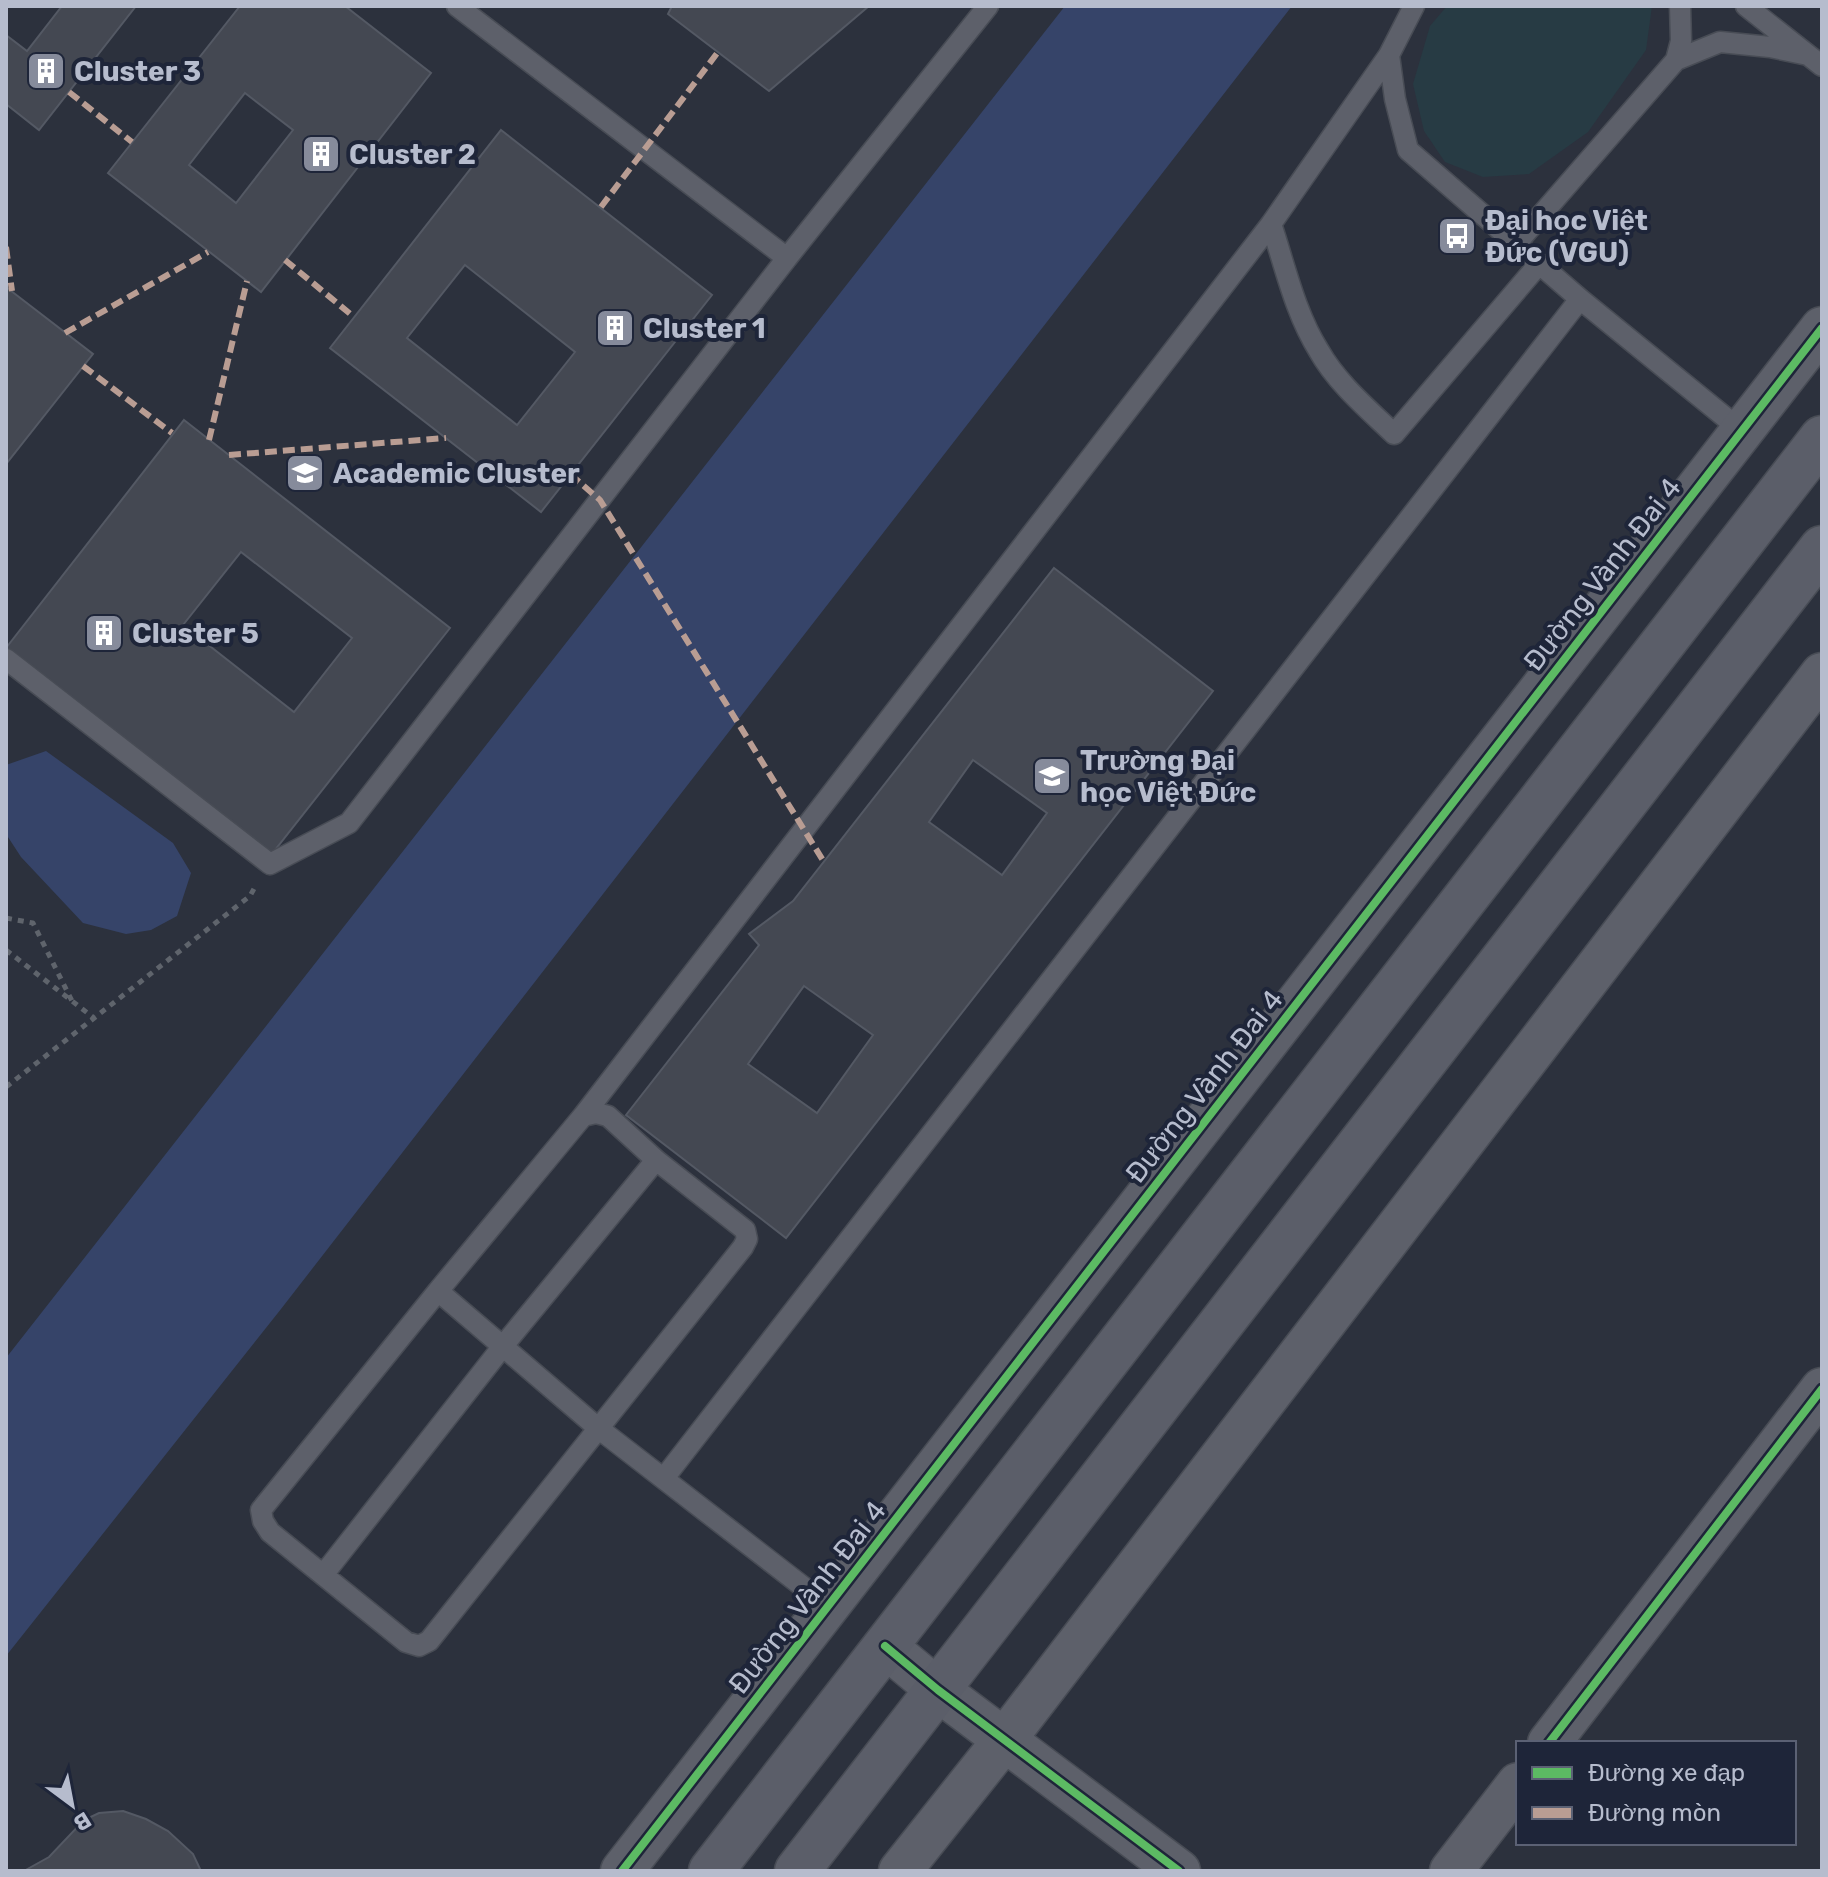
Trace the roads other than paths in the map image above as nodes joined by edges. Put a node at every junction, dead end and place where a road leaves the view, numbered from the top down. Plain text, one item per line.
1 (457, 6) edge
2 (988, 6) edge
3 (1414, 6) edge
4 (1680, 6) edge
5 (1746, 6) edge
6 (1389, 55) junction
7 (1676, 60) junction
8 (1815, 60) edge
9 (1271, 224) junction
10 (1516, 244) junction
11 (787, 258) junction
12 (1539, 264) junction
13 (1580, 299) junction
14 (1822, 328) edge
15 (1742, 431) junction
16 (1822, 438) edge
17 (1822, 548) edge
18 (6, 659) edge
19 (1822, 674) edge
20 (583, 1116) junction
21 (656, 1160) junction
22 (438, 1291) junction
23 (503, 1346) junction
24 (1822, 1389) edge
25 (598, 1428) junction
26 (664, 1478) junction
27 (323, 1575) junction
28 (828, 1606) junction
29 (885, 1646) junction
30 (938, 1690) junction
31 (1005, 1739) junction
32 (1551, 1741) edge
33 (1516, 1787) edge
34 (622, 1871) edge
35 (711, 1871) edge
36 (797, 1871) edge
37 (900, 1871) edge
38 (1179, 1871) edge
39 (1451, 1871) edge

1 - 11 lane
2 - 11 lane
3 - 6 lane
4 - 7 lane
5 - 8 lane
6 - 9 lane
6 - 10 lane
7 - 8 lane
7 - 10 lane
9 - 12 lane
9 - 20 lane
10 - 12 lane
11 - 18 lane
12 - 13 lane
13 - 15 lane
13 - 26 lane
14 - 15 street, Đường Vành Đai 4
15 - 28 street, Đường Vành Đai 4
16 - 29 main road
17 - 30 main road
19 - 31 street
20 - 21 lane
20 - 22 lane
21 - 23 lane
21 - 25 lane
22 - 23 lane
22 - 27 lane
23 - 25 lane
23 - 27 lane
24 - 32 street
25 - 26 lane
25 - 27 lane
26 - 28 lane
28 - 34 street, Đường Vành Đai 4
29 - 30 street
29 - 35 main road
30 - 31 street
30 - 36 main road
31 - 37 street
31 - 38 street
33 - 39 street

